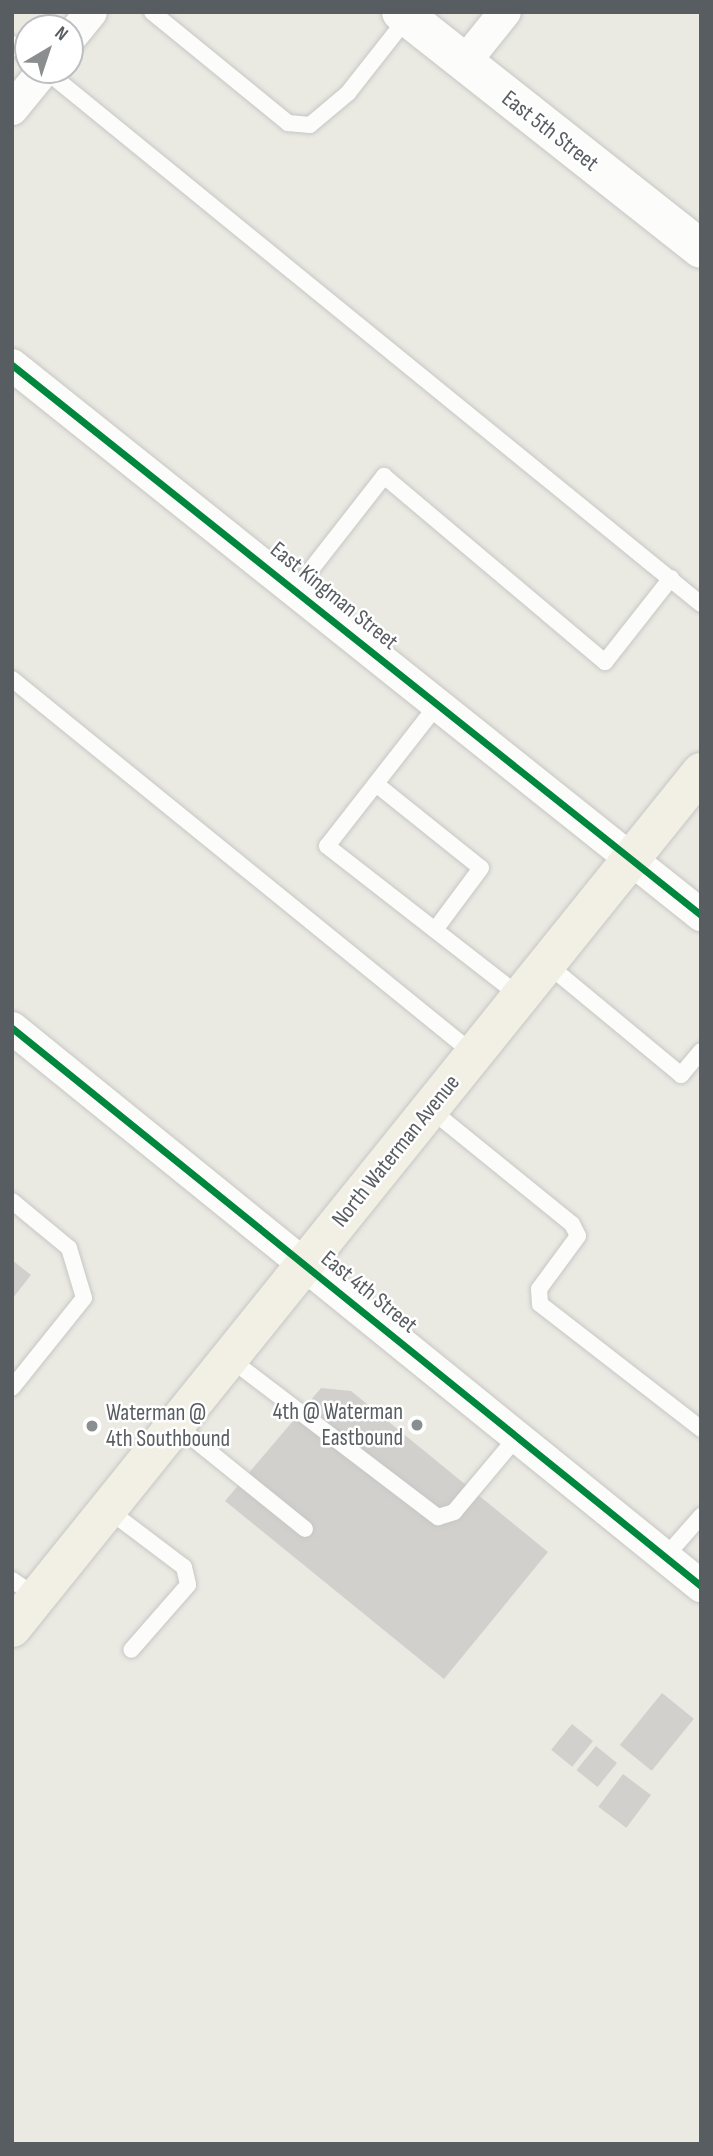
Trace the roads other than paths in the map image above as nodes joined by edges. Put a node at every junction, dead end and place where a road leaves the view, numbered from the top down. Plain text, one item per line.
1 (152, 12) edge
2 (505, 12) edge
3 (404, 15) edge
4 (464, 63) junction
5 (33, 84) edge
6 (61, 84) edge
7 (12, 109) edge
8 (701, 249) edge
9 (12, 365) edge
10 (671, 578) junction
11 (295, 590) junction
12 (701, 604) edge
13 (12, 679) edge
14 (438, 704) junction
15 (701, 772) edge
16 (376, 785) junction
17 (631, 858) junction
18 (701, 915) edge
19 (435, 930) junction
20 (547, 964) junction
21 (521, 996) junction
22 (12, 1028) edge
23 (701, 1051) edge
24 (474, 1054) junction
25 (430, 1109) junction
26 (12, 1201) edge
27 (304, 1264) junction
28 (229, 1358) junction
29 (12, 1388) edge
30 (175, 1424) junction
31 (701, 1429) edge
32 (517, 1437) junction
33 (107, 1509) junction
34 (701, 1516) edge
35 (304, 1529) dead end
36 (665, 1557) junction
37 (701, 1586) edge
38 (24, 1588) edge
39 (12, 1628) edge
40 (131, 1650) dead end

1 - 3 lane
2 - 4 street
3 - 4 main road, East 5th Street
4 - 8 main road, East 5th Street
5 - 7 street
6 - 10 lane
9 - 11 street, East Kingman Street
10 - 11 lane
10 - 12 lane
11 - 14 street, East Kingman Street
13 - 24 lane
14 - 16 lane
14 - 17 street, East Kingman Street
15 - 17 main road, North Waterman Avenue
16 - 19 lane
16 - 19 lane
17 - 18 street, East Kingman Street
17 - 20 main road, North Waterman Avenue
19 - 21 lane
20 - 21 main road, North Waterman Avenue
20 - 23 lane
21 - 24 main road, North Waterman Avenue
22 - 27 street, East 4th Street
24 - 25 main road, North Waterman Avenue
25 - 27 main road, North Waterman Avenue
25 - 31 lane
26 - 29 lane
27 - 28 main road, North Waterman Avenue
27 - 32 street, East 4th Street
28 - 30 main road, North Waterman Avenue
28 - 32 lane
30 - 33 main road, North Waterman Avenue
30 - 35 lane
32 - 36 street, East 4th Street
33 - 38 main road, North Waterman Avenue
33 - 40 lane
34 - 36 lane
36 - 37 street, East 4th Street
38 - 39 main road, North Waterman Avenue

